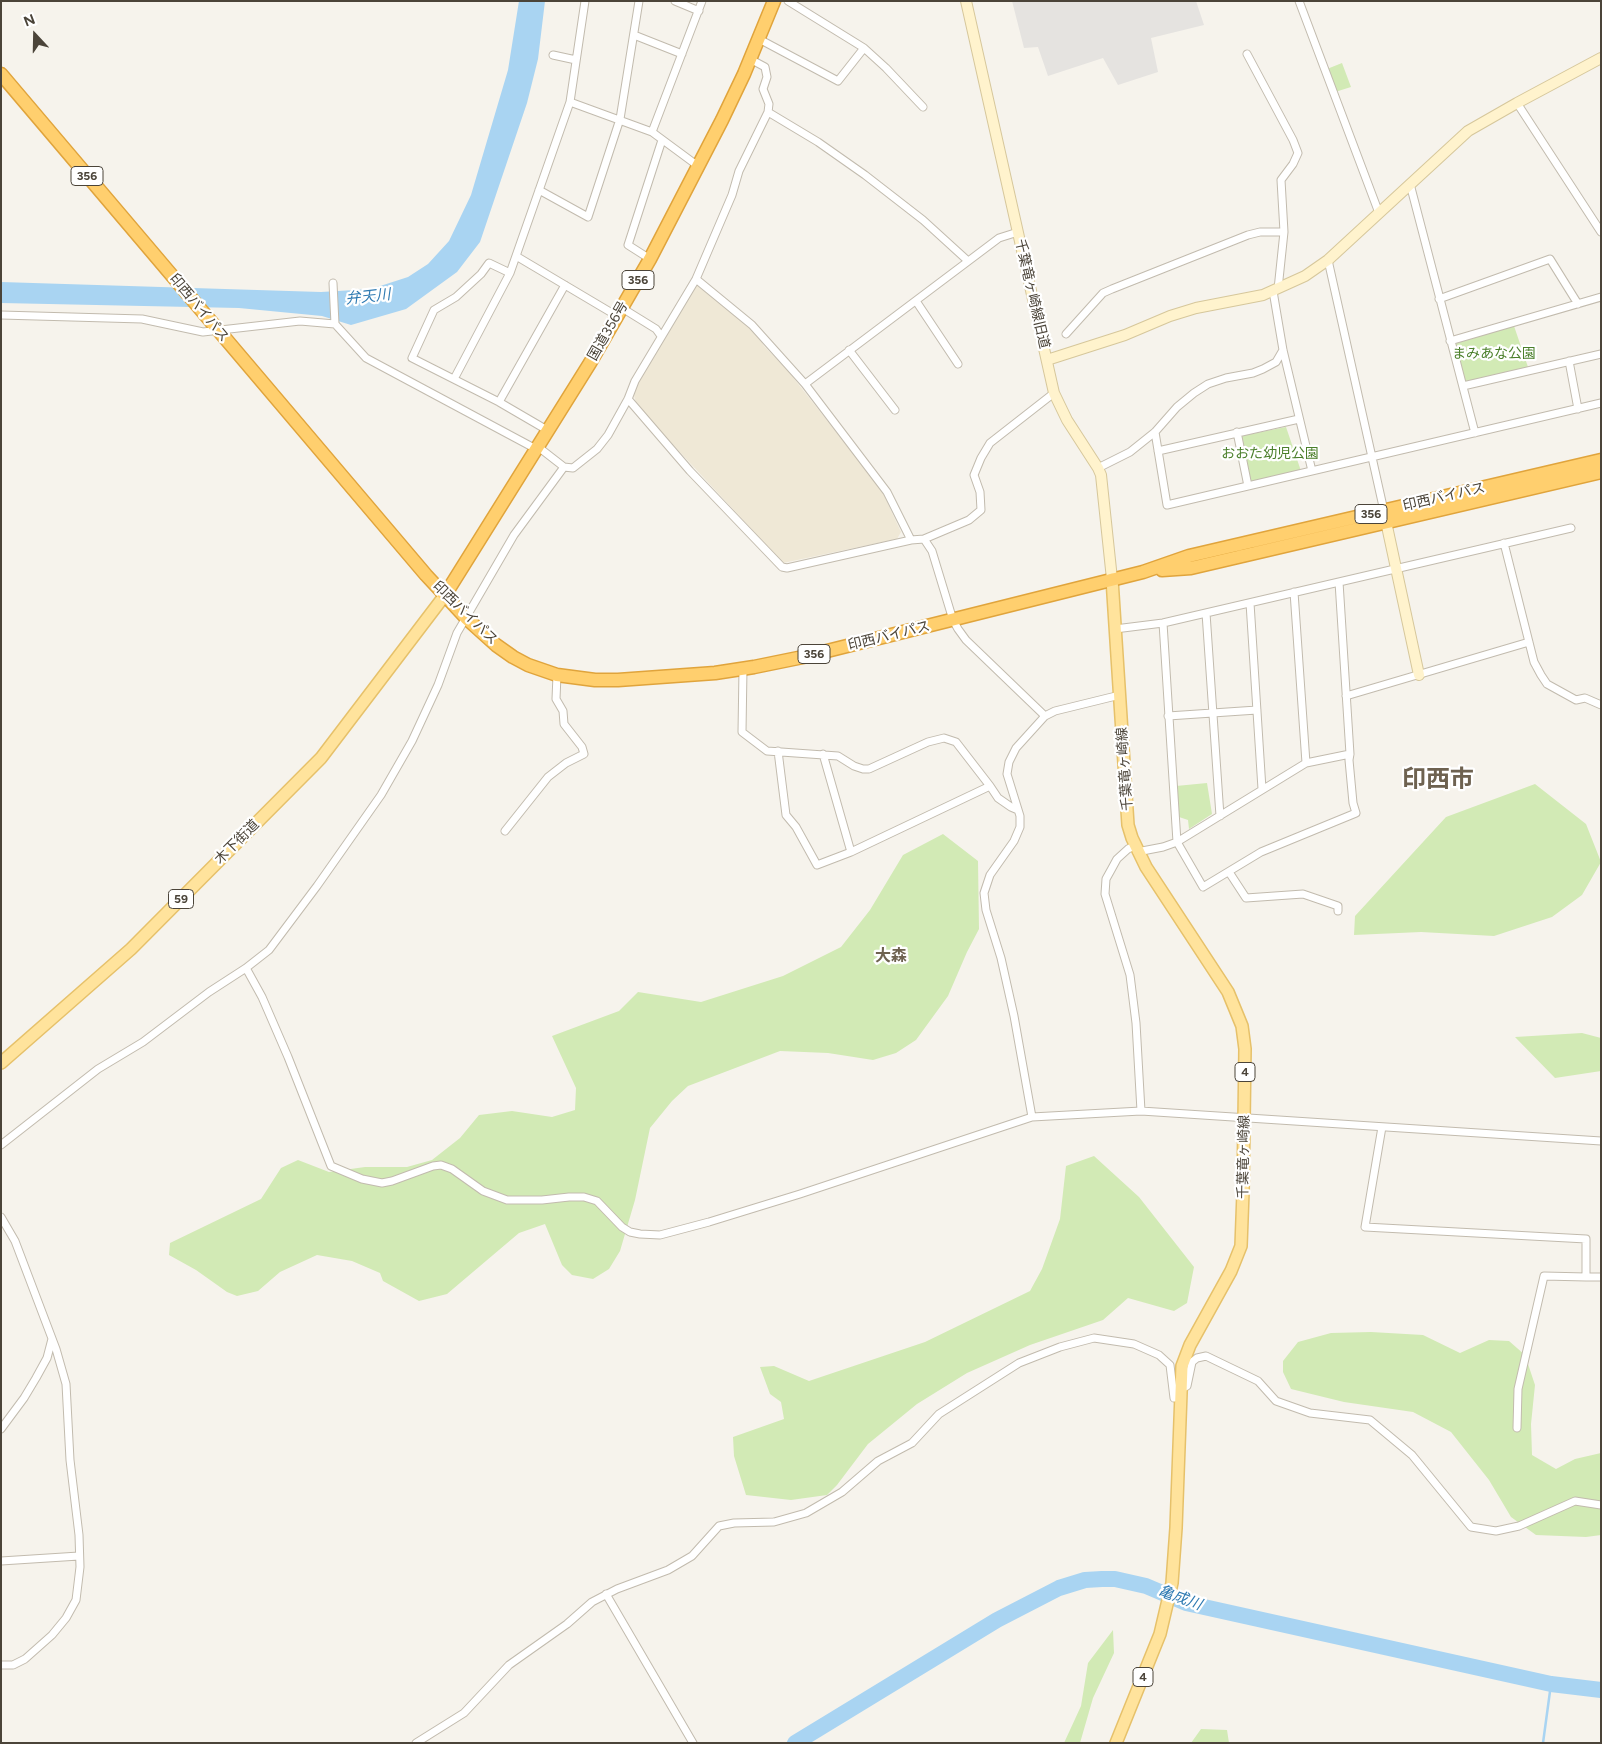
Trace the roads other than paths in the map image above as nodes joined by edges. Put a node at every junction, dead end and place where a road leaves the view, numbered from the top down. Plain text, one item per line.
1 (585, 1) edge
2 (639, 1) edge
3 (675, 1) edge
4 (702, 1) edge
5 (774, 1) edge
6 (788, 1) edge
7 (966, 1) edge
8 (1299, 1) edge
9 (699, 11) junction
10 (634, 35) junction
11 (758, 39) junction
12 (864, 48) junction
13 (682, 54) junction
14 (1247, 54) dead end
15 (553, 55) dead end
16 (1601, 58) edge
17 (750, 59) junction
18 (576, 60) junction
19 (1, 74) edge
20 (570, 102) junction
21 (1517, 103) junction
22 (923, 107) dead end
23 (768, 112) junction
24 (620, 119) junction
25 (652, 132) junction
26 (662, 140) junction
27 (698, 166) junction
28 (1410, 184) junction
29 (539, 190) junction
30 (1379, 214) junction
31 (1018, 232) junction
32 (1284, 232) junction
33 (1601, 232) edge
34 (516, 256) junction
35 (650, 258) junction
36 (1328, 260) junction
37 (968, 261) junction
38 (510, 273) junction
39 (696, 279) junction
40 (333, 283) dead end
41 (565, 285) junction
42 (1275, 290) junction
43 (1601, 297) edge
44 (1439, 299) junction
45 (916, 301) junction
46 (1578, 304) junction
47 (619, 312) junction
48 (1, 315) edge
49 (335, 324) junction
50 (217, 330) junction
51 (1066, 334) dead end
52 (661, 336) junction
53 (1450, 341) junction
54 (849, 350) junction
55 (1284, 350) junction
56 (1601, 354) edge
57 (1047, 360) junction
58 (1569, 361) junction
59 (958, 364) dead end
60 (454, 379) junction
61 (805, 384) junction
62 (1463, 386) junction
63 (1054, 393) junction
64 (628, 399) junction
65 (499, 402) junction
66 (1601, 403) edge
67 (1578, 409) junction
68 (895, 410) dead end
69 (1299, 419) junction
70 (547, 430) junction
71 (1156, 432) junction
72 (1237, 432) junction
73 (1475, 433) junction
74 (537, 447) junction
75 (1158, 451) junction
76 (1372, 458) junction
77 (1601, 460) edge
78 (564, 467) junction
79 (1098, 468) junction
80 (1312, 472) junction
81 (1601, 472) edge
82 (1248, 486) junction
83 (1385, 516) junction
84 (1572, 528) dead end
85 (924, 539) junction
86 (910, 540) junction
87 (1504, 543) junction
88 (1396, 568) junction
89 (1112, 579) junction
90 (1339, 582) junction
91 (1294, 592) junction
92 (445, 595) junction
93 (1250, 603) junction
94 (1206, 613) junction
95 (466, 618) junction
96 (953, 620) junction
97 (1163, 623) junction
98 (1115, 629) junction
99 (1529, 642) junction
100 (744, 669) junction
101 (558, 675) junction
102 (1418, 675) junction
103 (1120, 695) junction
104 (1346, 696) junction
105 (1601, 705) edge
106 (1257, 710) junction
107 (1213, 713) junction
108 (1045, 716) junction
109 (1168, 716) junction
110 (778, 751) junction
111 (823, 754) junction
112 (1350, 754) junction
113 (1306, 763) junction
114 (990, 786) junction
115 (1262, 789) junction
116 (1018, 810) junction
117 (1220, 816) junction
118 (505, 831) dead end
119 (1177, 842) junction
120 (1136, 849) junction
121 (851, 852) junction
122 (1229, 872) junction
123 (1338, 911) dead end
124 (246, 968) junction
125 (1, 1063) edge
126 (1141, 1110) junction
127 (1032, 1117) junction
128 (1245, 1117) junction
129 (1382, 1126) junction
130 (1601, 1141) edge
131 (1, 1145) edge
132 (1, 1217) edge
133 (1586, 1277) junction
134 (1601, 1277) edge
135 (52, 1339) junction
136 (1181, 1389) junction
137 (1517, 1428) dead end
138 (1, 1429) edge
139 (1601, 1505) edge
140 (80, 1556) junction
141 (1, 1562) edge
142 (606, 1594) junction
143 (1, 1665) edge
144 (416, 1743) edge
145 (693, 1743) edge
146 (1116, 1743) edge

1 - 18 street
2 - 10 street
3 - 9 street
4 - 9 street
5 - 11 highway, 国道356号 / 356
6 - 12 street
7 - 31 street, 千葉竜ヶ崎線旧道
8 - 30 street
9 - 13 street
10 - 13 street
10 - 24 street
11 - 12 street
11 - 17 highway, 国道356号 / 356
12 - 22 street
13 - 25 street
14 - 32 street
15 - 18 street
16 - 21 street
17 - 23 street
17 - 27 highway, 国道356号 / 356
18 - 20 street
19 - 50 highway, 印西バイパス / 356
20 - 24 street
20 - 29 street
21 - 28 street
21 - 33 street
23 - 37 street
23 - 39 street
24 - 25 street
24 - 29 street
25 - 26 street
26 - 27 street
26 - 35 street
27 - 35 highway, 国道356号 / 356
28 - 30 street
28 - 44 street
29 - 34 street
30 - 36 street
31 - 37 street
31 - 57 street, 千葉竜ヶ崎線旧道
32 - 42 street
32 - 51 street
34 - 38 street
34 - 41 street
35 - 47 highway, 国道356号 / 356
36 - 42 street
36 - 76 street
37 - 45 street
38 - 60 street
38 - 60 street
39 - 52 street
39 - 61 street
40 - 49 street
41 - 47 street
41 - 65 street
42 - 55 street
42 - 57 street
43 - 46 street
44 - 46 street
44 - 53 street
45 - 54 street
45 - 59 street
46 - 53 street
47 - 52 street
47 - 70 highway, 国道356号 / 356
48 - 50 street
49 - 50 street
49 - 74 street
50 - 92 highway, 印西バイパス / 356
52 - 64 street
53 - 62 street
54 - 61 street
54 - 68 street
55 - 69 street
55 - 71 street
56 - 58 street
57 - 63 street, 千葉竜ヶ崎線旧道
58 - 62 street
58 - 67 street
60 - 65 street
61 - 86 street
62 - 73 street
63 - 79 street, 千葉竜ヶ崎線旧道
63 - 85 street
64 - 78 street
64 - 86 street
65 - 70 street
66 - 67 street
67 - 73 street
69 - 72 street
69 - 80 street
70 - 74 highway, 国道356号 / 356
71 - 75 street
71 - 79 street
72 - 75 street
72 - 82 street
73 - 76 street
74 - 78 street
74 - 92 highway, 国道356号 / 356
75 - 82 street
76 - 80 street
76 - 83 street
77 - 83 highway, 印西バイパス / 356
78 - 95 street
79 - 89 street, 千葉竜ヶ崎線旧道
80 - 82 street
81 - 83 highway, 印西バイパス / 356
83 - 88 street
83 - 89 highway, 印西バイパス / 356
84 - 87 street
85 - 86 street
85 - 96 street
87 - 88 street
87 - 99 street
88 - 90 street
88 - 102 street
89 - 96 highway, 印西バイパス / 356
89 - 98 main road, 千葉竜ヶ崎線 / 4
90 - 91 street
90 - 104 street
91 - 93 street
91 - 113 street
92 - 95 highway, 印西バイパス / 356
92 - 125 main road, 木下街道 / 59
93 - 94 street
93 - 106 street
94 - 97 street
94 - 107 street
95 - 101 highway, 印西バイパス / 356
95 - 124 street
96 - 100 highway, 印西バイパス / 356
96 - 108 street
97 - 98 street
97 - 109 street
98 - 103 main road, 千葉竜ヶ崎線 / 4
99 - 102 street
99 - 105 street
100 - 101 highway, 印西バイパス / 356
100 - 110 street
101 - 118 street
102 - 104 street
103 - 108 street
103 - 120 main road, 千葉竜ヶ崎線 / 4
104 - 112 street
106 - 107 street
106 - 115 street
107 - 109 street
107 - 117 street
108 - 116 street
109 - 119 street
110 - 111 street
110 - 121 street
111 - 114 street
111 - 121 street
112 - 113 street
112 - 122 street
113 - 115 street
114 - 116 street
114 - 121 street
115 - 117 street
116 - 127 street
117 - 119 street
119 - 120 street
119 - 122 street
120 - 126 street
120 - 128 main road, 千葉竜ヶ崎線 / 4
122 - 123 street
124 - 127 street
124 - 131 street
126 - 127 street
126 - 128 street
128 - 129 street
128 - 136 main road, 千葉竜ヶ崎線 / 4
129 - 130 street
129 - 133 street
132 - 135 street
133 - 134 street
133 - 137 street
135 - 138 street
135 - 140 street
136 - 139 street
136 - 142 street
136 - 146 main road, 千葉竜ヶ崎線 / 4
140 - 141 street
140 - 143 street
142 - 144 street
142 - 145 street

